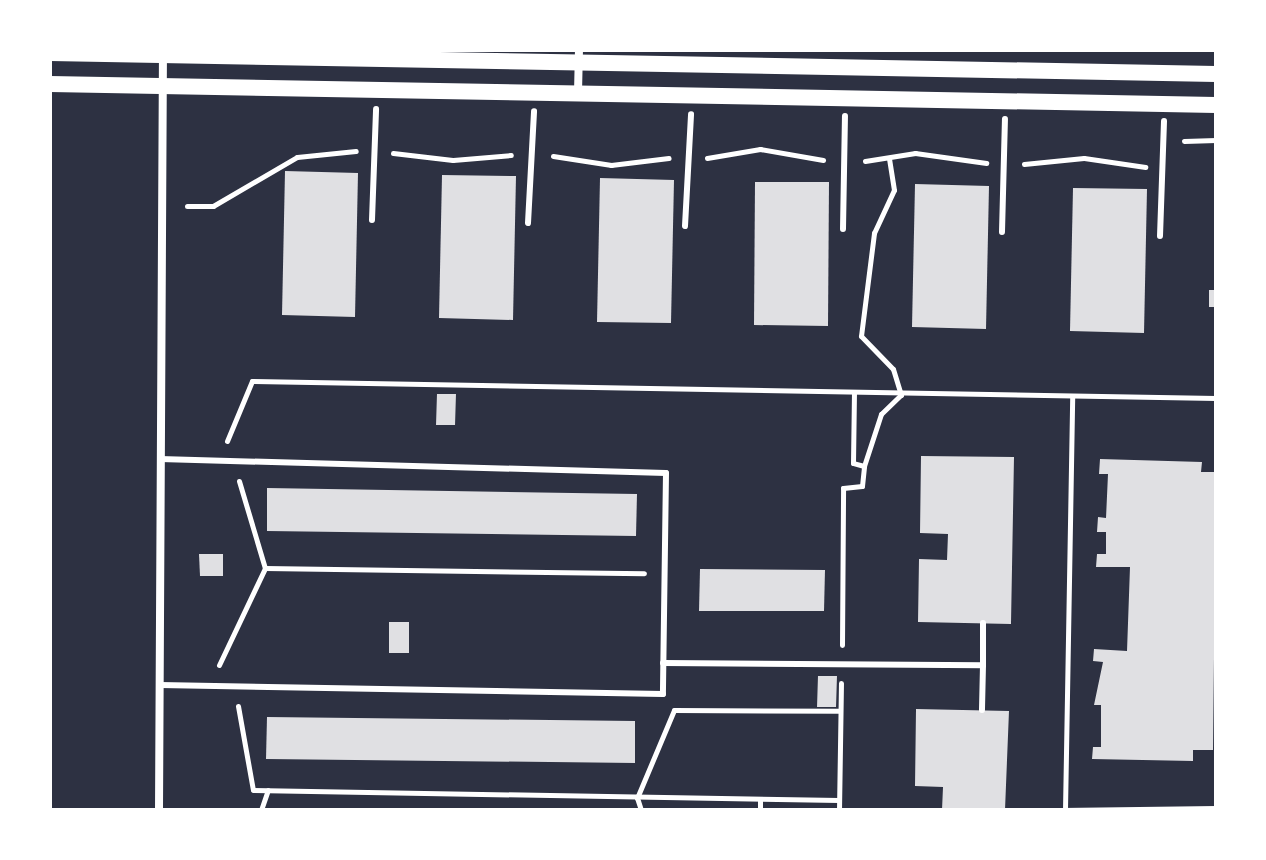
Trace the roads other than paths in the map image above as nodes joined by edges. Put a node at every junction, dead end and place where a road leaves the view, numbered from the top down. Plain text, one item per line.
1 (50, 53) edge
2 (163, 54) junction
3 (579, 56) edge
4 (1216, 74) edge
5 (50, 84) edge
6 (162, 85) junction
7 (578, 93) junction
8 (1216, 105) edge
9 (376, 109) dead end
10 (534, 111) dead end
11 (691, 114) dead end
12 (845, 116) dead end
13 (1005, 119) dead end
14 (1164, 121) dead end
15 (372, 220) dead end
16 (528, 223) dead end
17 (685, 226) dead end
18 (843, 229) dead end
19 (1002, 232) dead end
20 (1160, 236) dead end
21 (160, 459) junction
22 (983, 623) dead end
23 (663, 663) junction
24 (983, 665) junction
25 (160, 685) junction
26 (982, 710) dead end
27 (159, 810) edge

1 - 2 main road
2 - 3 main road
2 - 6 street
3 - 4 main road
3 - 7 street
5 - 6 main road
6 - 7 main road
6 - 21 street
7 - 8 main road
9 - 15 lane
10 - 16 lane
11 - 17 lane
12 - 18 lane
13 - 19 lane
14 - 20 lane
21 - 23 lane
21 - 25 street
22 - 24 lane
23 - 24 lane
23 - 25 lane
24 - 26 lane
25 - 27 street

